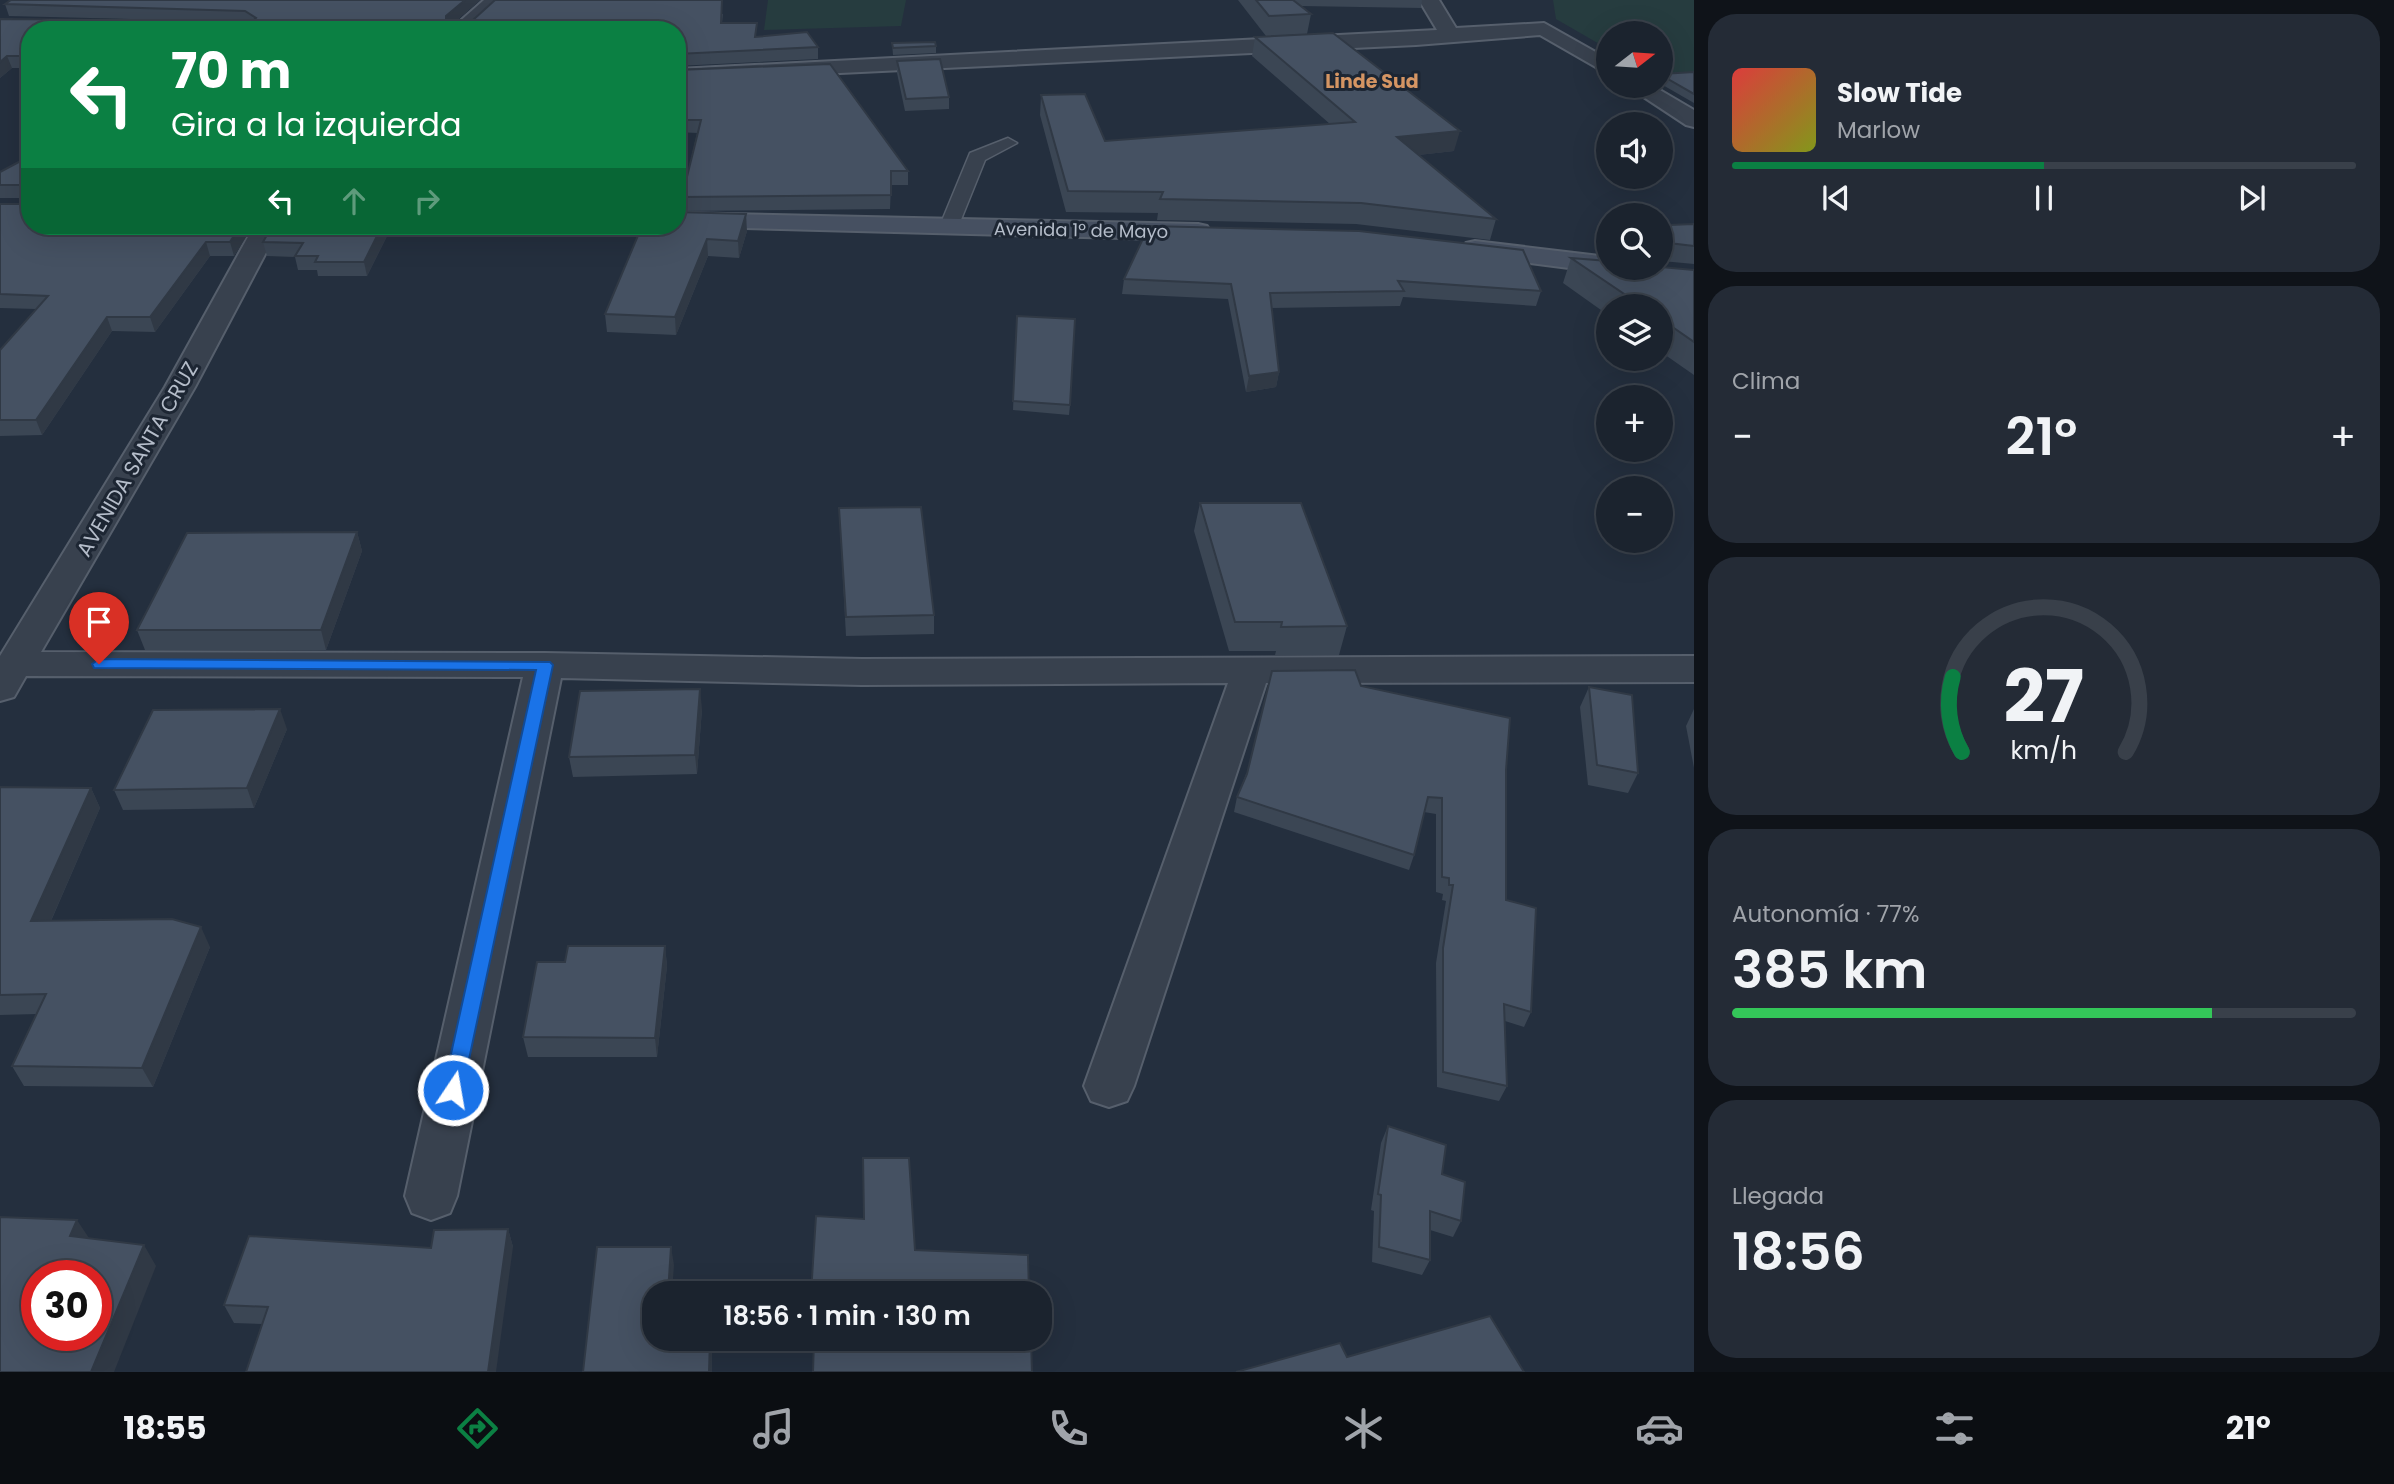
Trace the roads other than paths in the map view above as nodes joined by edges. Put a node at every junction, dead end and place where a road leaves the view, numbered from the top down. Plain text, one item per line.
1 (496, 0) edge
2 (1429, 0) edge
3 (471, 21) edge
4 (1450, 34) junction
5 (1596, 61) edge
6 (686, 75) edge
7 (1658, 98) edge
8 (1694, 120) edge
9 (1008, 143) dead end
10 (686, 221) edge
11 (949, 228) junction
12 (1220, 232) edge
13 (262, 235) edge
14 (1449, 246) edge
15 (1596, 264) edge
16 (545, 665) junction
17 (1694, 669) edge
18 (1251, 671) junction
19 (8, 676) edge
20 (1109, 1086) dead end
21 (431, 1196) dead end

1 - 3 street
2 - 4 street
4 - 5 street
4 - 6 street
7 - 8 street
9 - 11 lane
10 - 11 main road, Avenida 1º de Mayo
11 - 12 main road, Avenida 1º de Mayo
13 - 19 street, AVENIDA SANTA CRUZ
14 - 15 main road
16 - 18 street
16 - 19 street
16 - 21 street
17 - 18 street
18 - 20 street

